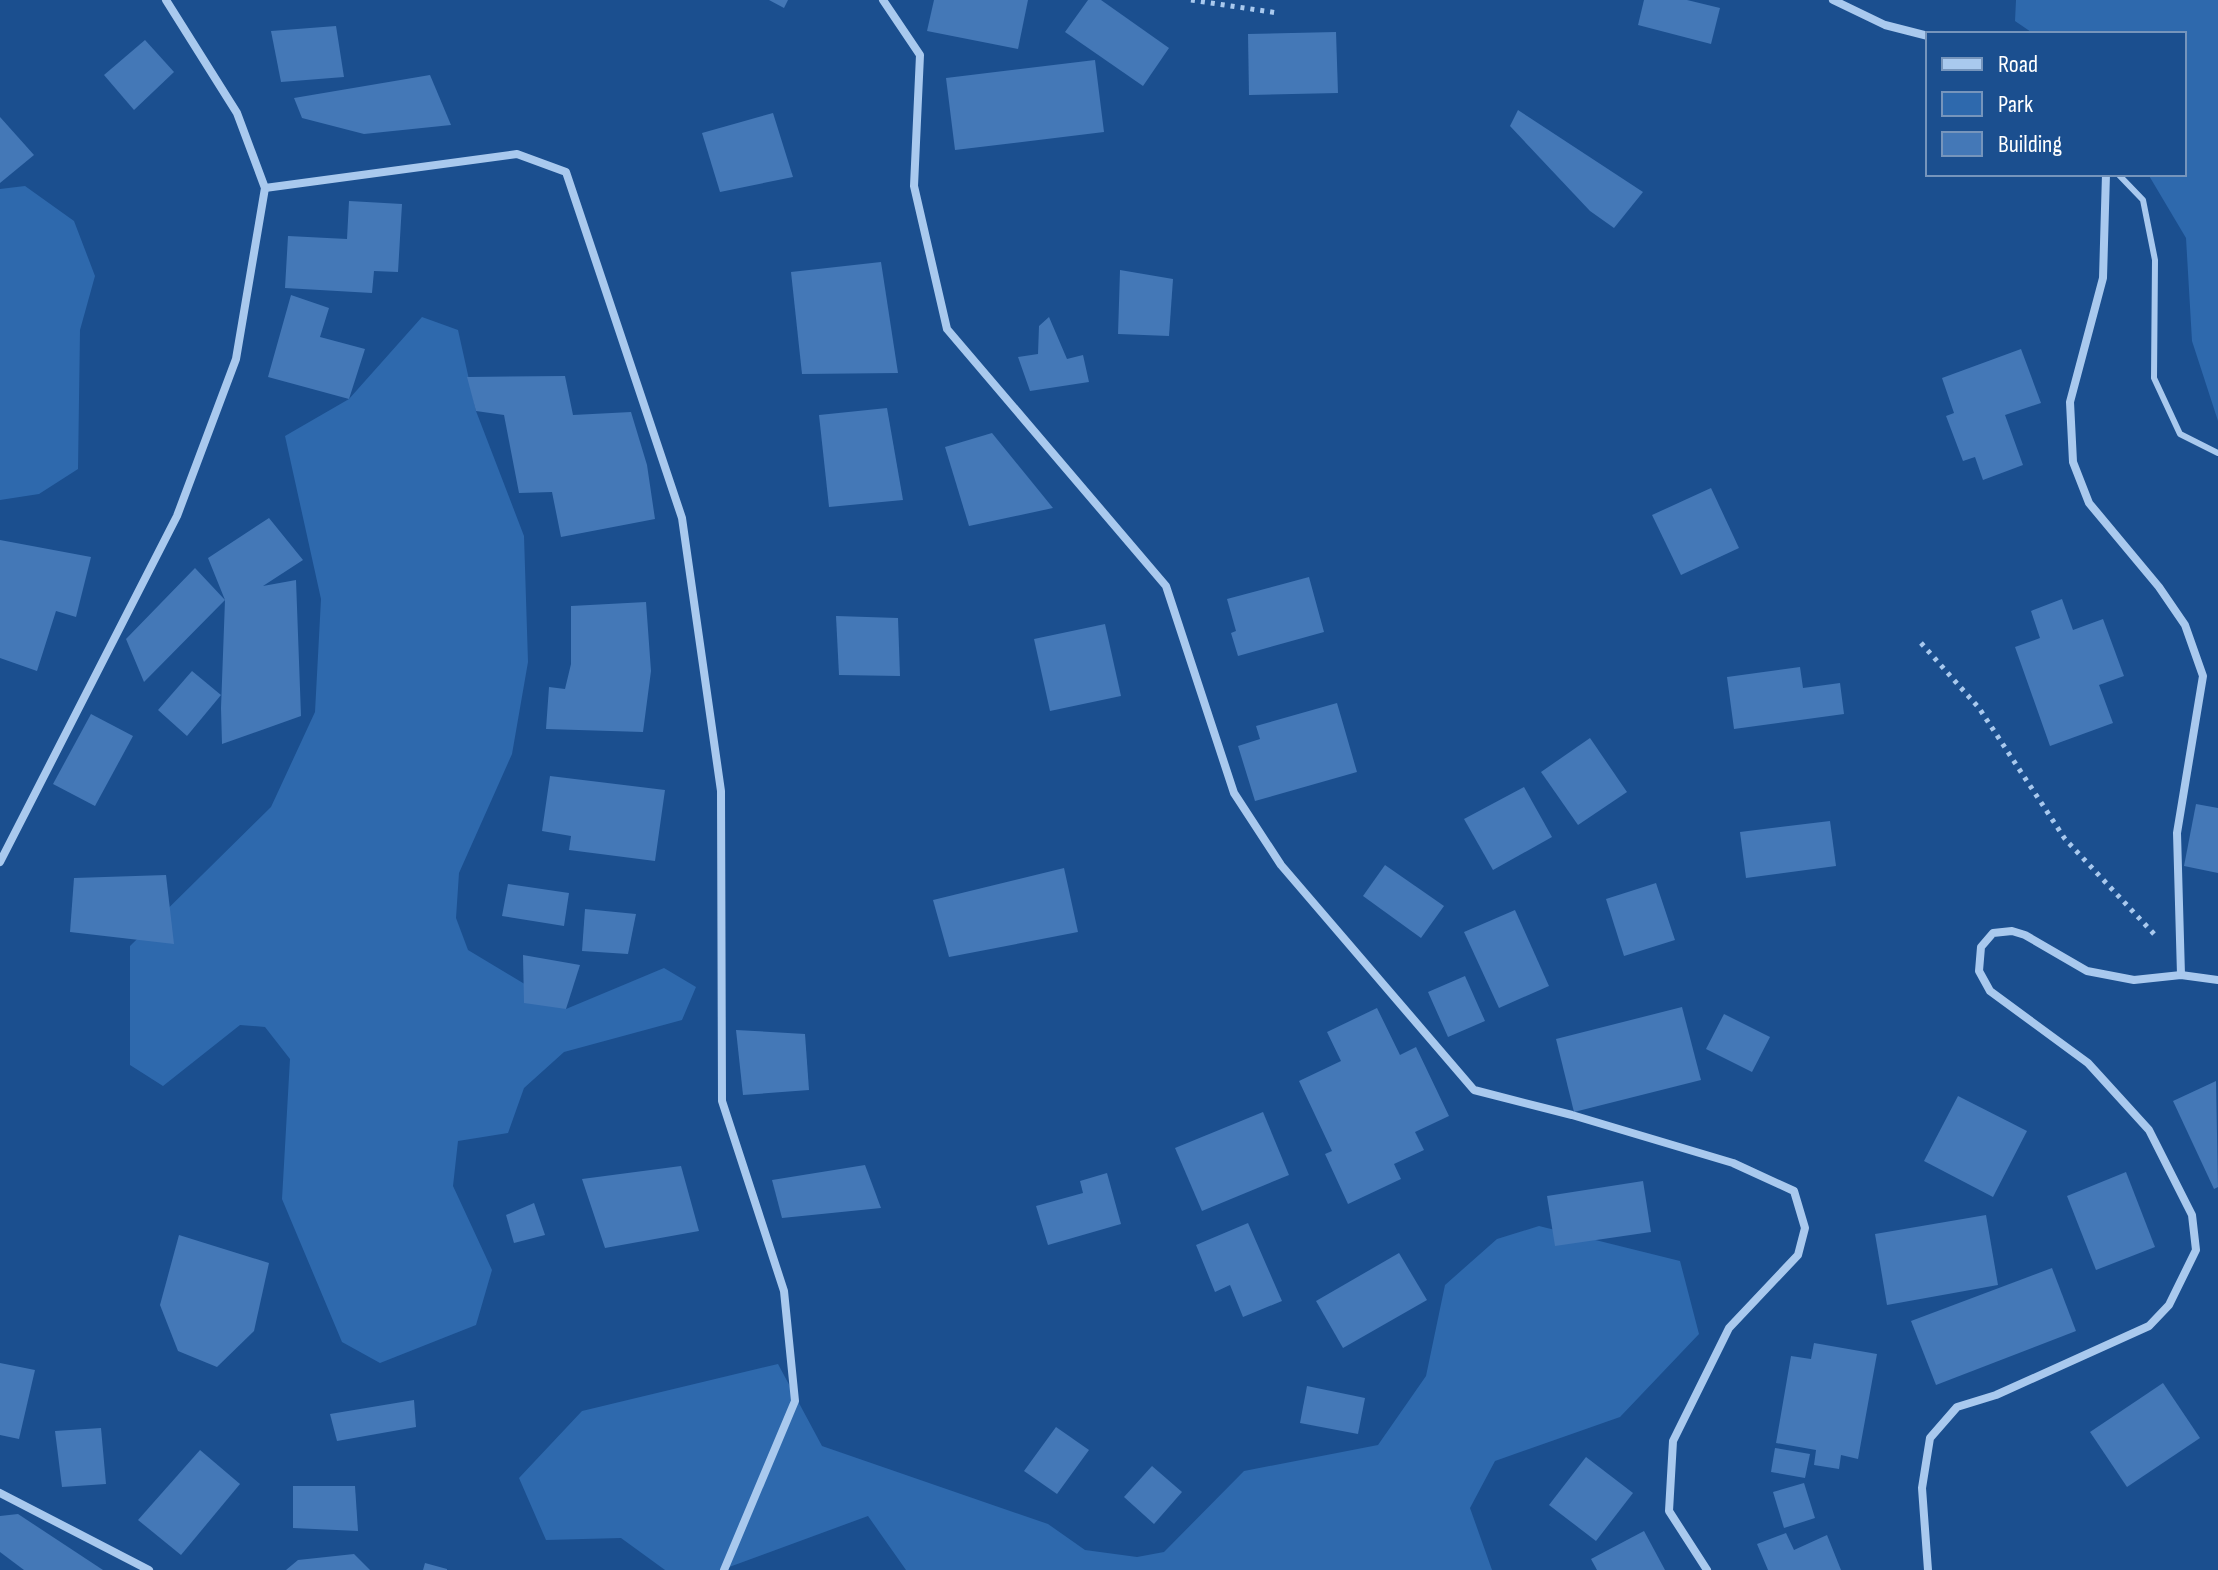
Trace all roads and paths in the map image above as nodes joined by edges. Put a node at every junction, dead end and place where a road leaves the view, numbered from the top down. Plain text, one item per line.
1 (166, 0) edge
2 (883, 0) edge
3 (1191, 0) edge
4 (1833, 0) edge
5 (1278, 13) dead end
6 (1926, 35) edge
7 (2106, 176) edge
8 (2120, 176) edge
9 (265, 188) junction
10 (2218, 453) edge
11 (1921, 643) dead end
12 (0, 862) edge
13 (2181, 975) junction
14 (2218, 980) edge
15 (0, 1493) edge
16 (149, 1570) edge
17 (724, 1570) edge
18 (1707, 1570) edge
19 (1928, 1570) edge

1 - 9 street
2 - 18 street
3 - 5 path
4 - 6 street
7 - 13 street
8 - 10 lane
9 - 12 street
9 - 17 street
11 - 13 path
13 - 14 street
13 - 19 street
15 - 16 street

